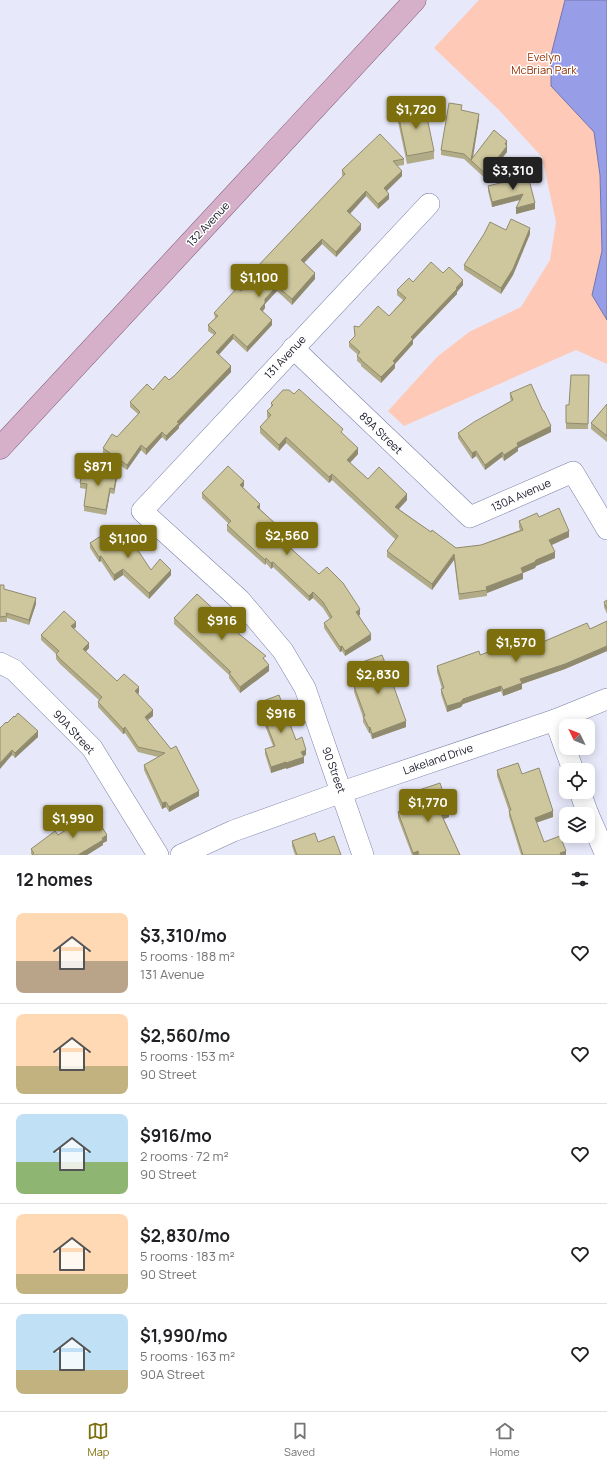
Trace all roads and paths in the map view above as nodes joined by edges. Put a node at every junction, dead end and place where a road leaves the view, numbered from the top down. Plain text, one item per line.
1 (415, 0) edge
2 (429, 204) dead end
3 (292, 348) junction
4 (0, 448) edge
5 (142, 510) joint
6 (470, 517) joint
7 (607, 529) edge
8 (0, 663) edge
9 (607, 699) edge
10 (555, 720) junction
11 (570, 763) edge
12 (342, 792) junction
13 (595, 830) edge
14 (158, 855) edge
15 (181, 855) edge
16 (363, 855) edge
17 (606, 855) edge

1 - 4 main road, 132 Avenue
2 - 3 street, 131 Avenue
3 - 5 street, 131 Avenue
3 - 6 street, 89A Street
5 - 12 street, 90 Street
6 - 7 street, 130A Avenue
8 - 14 street, 90A Street
9 - 10 street, Lakeland Drive
10 - 11 street
10 - 12 street, Lakeland Drive
12 - 15 street, Lakeland Drive
12 - 16 street, 90 Street
13 - 17 street

